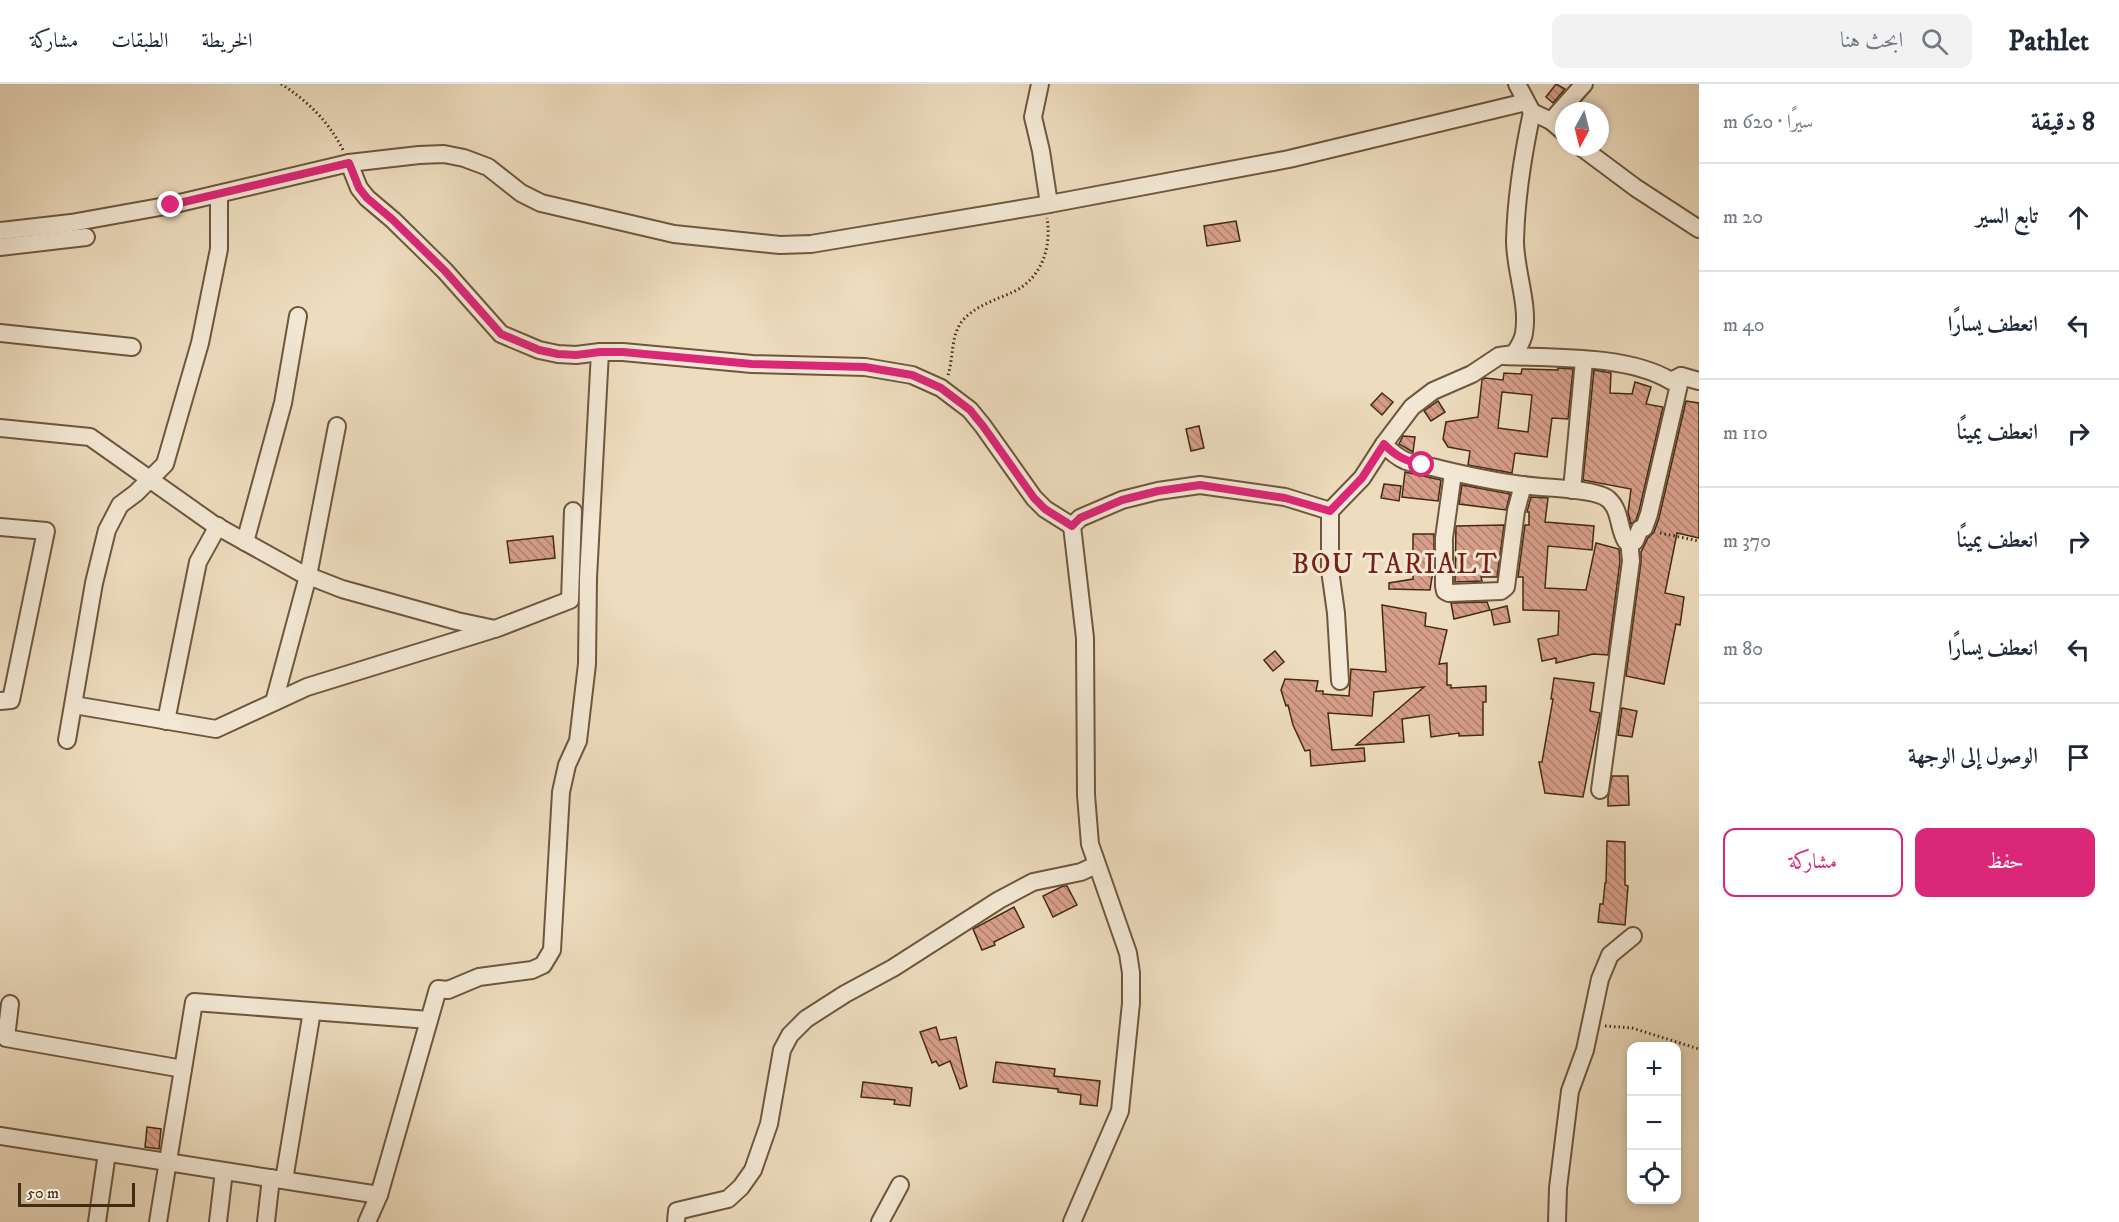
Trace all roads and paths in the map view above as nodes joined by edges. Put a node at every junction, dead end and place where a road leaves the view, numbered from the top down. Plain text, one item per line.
1 (281, 84) edge
2 (1040, 84) edge
3 (1517, 84) edge
4 (1584, 84) edge
5 (1529, 107) junction
6 (1551, 120) junction
7 (1555, 124) edge
8 (1593, 156) edge
9 (349, 163) junction
10 (219, 194) junction
11 (1047, 204) junction
12 (1699, 229) edge
13 (0, 231) edge
14 (86, 237) dead end
15 (0, 247) edge
16 (298, 316) dead end
17 (0, 333) edge
18 (132, 347) dead end
19 (600, 352) junction
20 (1500, 356) junction
21 (1584, 360) junction
22 (1681, 376) junction
23 (1699, 381) edge
24 (941, 388) junction
25 (338, 426) dead end
26 (0, 428) edge
27 (1384, 444) junction
28 (1453, 473) junction
29 (150, 479) junction
30 (1523, 485) junction
31 (1572, 490) junction
32 (573, 511) dead end
33 (1330, 511) junction
34 (218, 526) junction
35 (1072, 526) junction
36 (0, 527) edge
37 (1634, 535) junction
38 (1699, 541) edge
39 (245, 542) junction
40 (308, 576) junction
41 (495, 629) junction
42 (1340, 681) dead end
43 (0, 701) edge
44 (274, 702) junction
45 (74, 705) junction
46 (166, 720) junction
47 (67, 740) dead end
48 (1600, 790) dead end
49 (1096, 865) junction
50 (1633, 936) dead end
51 (10, 1005) dead end
52 (312, 1011) junction
53 (429, 1020) junction
54 (1591, 1024) junction
55 (1699, 1049) edge
56 (183, 1069) junction
57 (0, 1136) edge
58 (107, 1153) junction
59 (168, 1162) junction
60 (224, 1171) junction
61 (277, 1179) junction
62 (900, 1185) dead end
63 (380, 1195) junction
64 (97, 1222) edge
65 (158, 1222) edge
66 (218, 1222) edge
67 (266, 1222) edge
68 (368, 1222) edge
69 (676, 1222) edge
70 (879, 1222) edge
71 (1071, 1222) edge
72 (1557, 1222) edge

1 - 9 path
2 - 11 street
3 - 5 street
4 - 6 street
5 - 6 street
5 - 11 street
5 - 20 street
6 - 7 street
8 - 12 street
9 - 10 street
9 - 11 street
9 - 19 street
10 - 13 street
10 - 29 street
11 - 24 path
14 - 15 street
16 - 39 street
17 - 18 street
19 - 24 street
19 - 53 street
20 - 21 street
20 - 27 street
21 - 22 street
21 - 31 street
22 - 23 street
22 - 37 street
24 - 35 street
25 - 40 street
26 - 29 street
27 - 28 street
27 - 33 street
28 - 30 street
28 - 30 street
29 - 34 street
29 - 45 street
30 - 31 street
31 - 37 street
32 - 41 street
33 - 35 street
33 - 42 street
34 - 39 street
34 - 46 street
35 - 49 street
36 - 43 street
37 - 38 path
37 - 48 street
39 - 40 street
40 - 41 street
40 - 44 street
41 - 44 street
44 - 46 street
45 - 46 street
45 - 47 street
49 - 69 street
49 - 71 street
50 - 54 street
51 - 56 street
52 - 53 street
52 - 56 street
52 - 61 street
53 - 63 street
54 - 55 path
54 - 72 street
56 - 59 street
57 - 58 street
58 - 59 street
58 - 64 street
59 - 60 street
59 - 65 street
60 - 61 street
60 - 66 street
61 - 63 street
61 - 67 street
62 - 70 street
63 - 68 street

